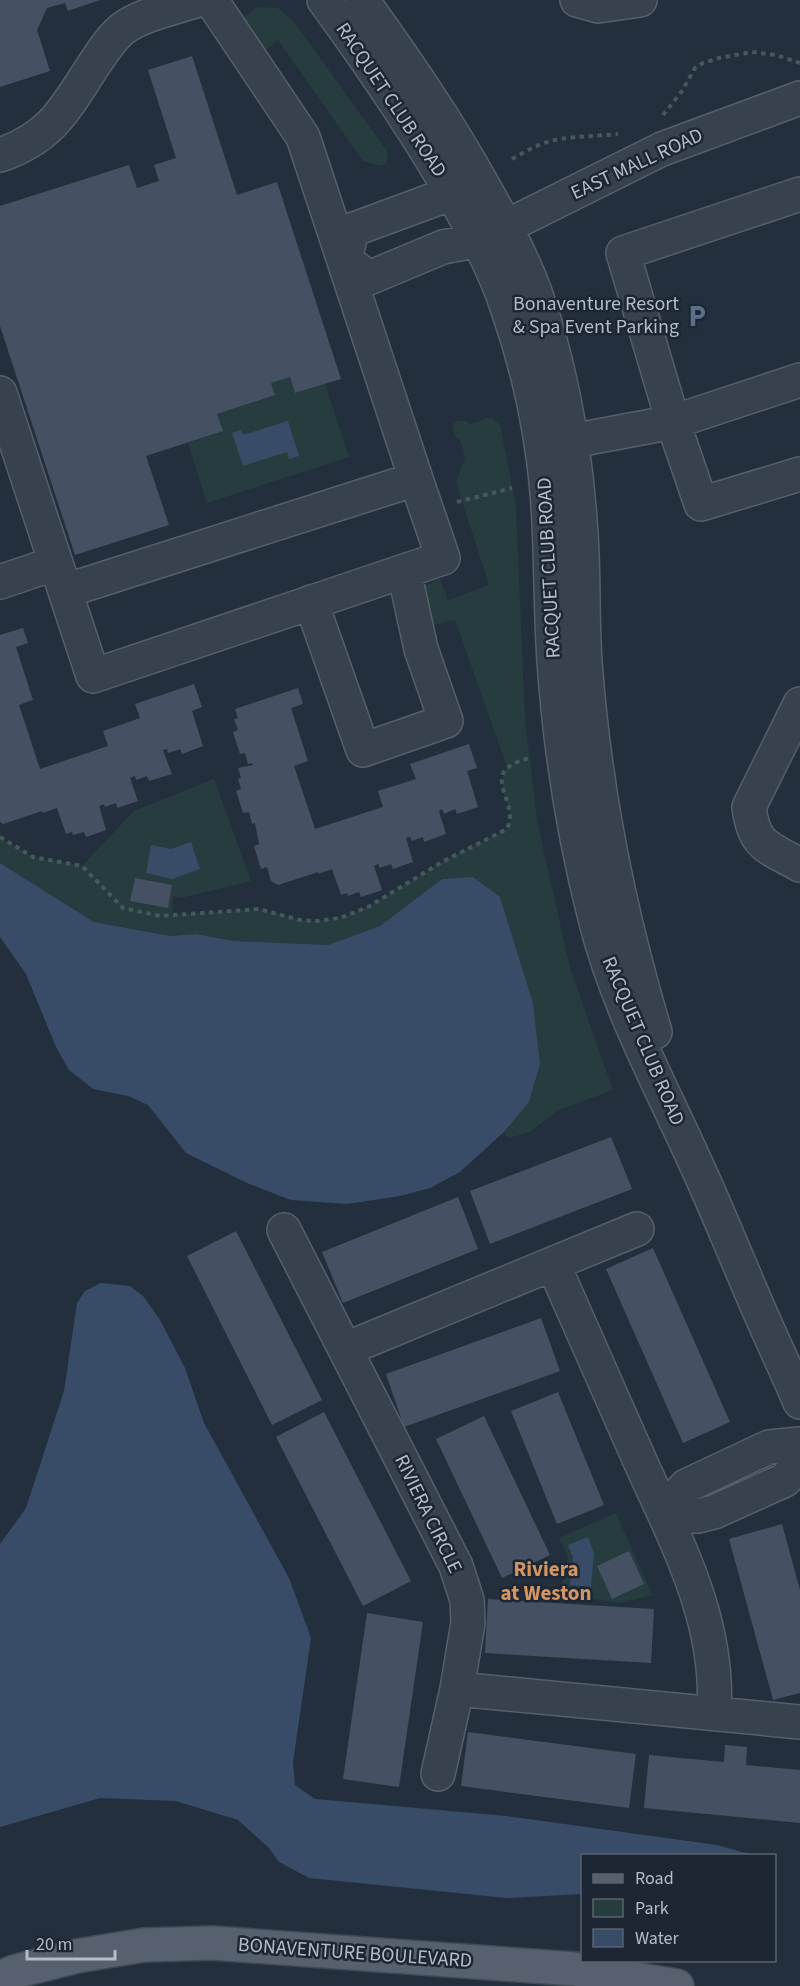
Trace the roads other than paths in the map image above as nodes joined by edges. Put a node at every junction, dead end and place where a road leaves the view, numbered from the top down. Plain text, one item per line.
1 (198, 0) edge
2 (211, 0) edge
3 (324, 0) edge
4 (362, 0) edge
5 (577, 0) edge
6 (640, 0) edge
7 (800, 98) edge
8 (0, 155) edge
9 (452, 193) junction
10 (800, 194) edge
11 (493, 234) junction
12 (345, 260) junction
13 (800, 380) edge
14 (0, 393) edge
15 (673, 422) junction
16 (572, 441) junction
17 (800, 474) edge
18 (416, 478) junction
19 (404, 571) junction
20 (61, 577) junction
21 (0, 582) edge
22 (311, 602) junction
23 (800, 704) edge
24 (800, 865) edge
25 (698, 1167) junction
26 (637, 1229) dead end
27 (284, 1230) dead end
28 (553, 1264) junction
29 (346, 1349) junction
30 (800, 1402) edge
31 (800, 1444) edge
32 (800, 1462) edge
33 (665, 1515) junction
34 (457, 1689) junction
35 (714, 1713) junction
36 (800, 1722) edge
37 (438, 1774) dead end
38 (0, 1978) edge
39 (676, 1986) edge

1 - 8 street
2 - 12 street
3 - 9 street, RACQUET CLUB ROAD
4 - 11 street, RACQUET CLUB ROAD
5 - 6 street
7 - 11 street, EAST MALL ROAD
9 - 11 street
9 - 12 street
10 - 15 street
11 - 12 street, EAST MALL ROAD
11 - 16 street, RACQUET CLUB ROAD
11 - 25 street, RACQUET CLUB ROAD
12 - 18 street
13 - 15 street
14 - 20 street
15 - 16 street
15 - 17 street
16 - 25 street, RACQUET CLUB ROAD
18 - 19 street
18 - 20 street
19 - 22 street
19 - 22 street
20 - 21 street
20 - 22 street
23 - 24 street
25 - 30 street, RACQUET CLUB ROAD
26 - 28 street
27 - 29 street, RIVIERA CIRCLE
28 - 29 street
28 - 33 street
29 - 34 street, RIVIERA CIRCLE
31 - 33 street
32 - 33 street
33 - 35 street
34 - 35 street
34 - 37 street, RIVIERA CIRCLE
35 - 36 street
38 - 39 main road, BONAVENTURE BOULEVARD

